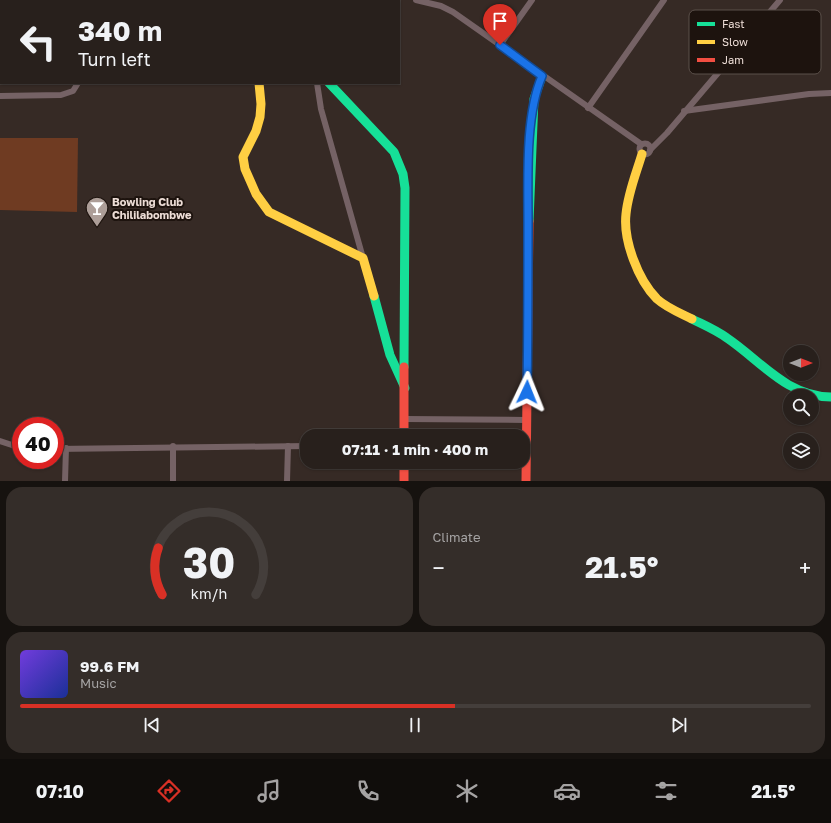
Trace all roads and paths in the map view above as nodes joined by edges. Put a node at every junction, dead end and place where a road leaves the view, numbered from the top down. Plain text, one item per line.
1 (416, 0) edge
2 (532, 0) edge
3 (664, 0) edge
4 (780, 0) edge
5 (771, 10) edge
6 (500, 45) junction
7 (716, 74) edge
8 (542, 76) junction
9 (77, 84) edge
10 (259, 84) edge
11 (317, 84) edge
12 (330, 84) edge
13 (831, 93) edge
14 (0, 96) edge
15 (588, 108) junction
16 (684, 111) junction
17 (644, 149) junction
18 (363, 258) junction
19 (405, 388) junction
20 (831, 397) edge
21 (405, 419) junction
22 (526, 420) junction
23 (404, 429) edge
24 (0, 441) edge
25 (12, 445) edge
26 (173, 446) junction
27 (288, 446) junction
28 (300, 446) edge
29 (66, 448) joint
30 (404, 469) edge
31 (65, 481) edge
32 (173, 481) edge
33 (287, 481) edge
34 (404, 481) edge
35 (526, 481) edge

1 - 6 street
2 - 6 street
3 - 15 street
4 - 5 street
6 - 8 street
7 - 16 street
8 - 15 street
8 - 22 street
9 - 14 street
10 - 18 street
11 - 18 street
12 - 19 street
13 - 16 street
15 - 17 street
16 - 17 street
17 - 20 street
18 - 19 street
19 - 21 street
21 - 22 street
21 - 23 street
22 - 35 street
24 - 25 street
26 - 27 street
26 - 29 street
26 - 32 street
27 - 28 street
27 - 33 street
29 - 31 street
30 - 34 street

